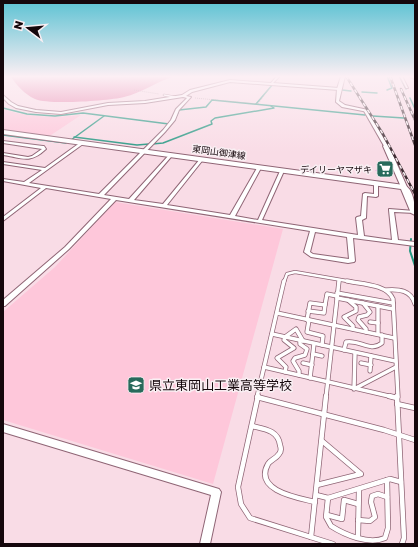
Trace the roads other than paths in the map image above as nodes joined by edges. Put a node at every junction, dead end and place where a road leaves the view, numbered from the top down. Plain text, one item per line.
1 (9, 102) edge
2 (148, 102) edge
3 (185, 102) edge
4 (338, 102) edge
5 (366, 111) joint
6 (3, 132) edge
7 (3, 142) edge
8 (82, 143) junction
9 (386, 146) joint
10 (142, 152) junction
11 (3, 154) edge
12 (170, 156) junction
13 (201, 160) junction
14 (3, 163) edge
15 (259, 168) junction
16 (46, 169) junction
17 (282, 171) junction
18 (3, 180) edge
19 (26, 183) junction
20 (376, 184) junction
21 (45, 187) junction
22 (404, 187) junction
23 (100, 196) junction
24 (114, 199) junction
25 (130, 201) junction
26 (164, 206) junction
27 (415, 213) edge
28 (232, 217) junction
29 (3, 219) edge
30 (259, 222) junction
31 (313, 230) junction
32 (350, 236) junction
33 (361, 237) junction
34 (395, 240) junction
35 (415, 244) edge
36 (339, 280) junction
37 (386, 290) junction
38 (337, 296) junction
39 (348, 300) junction
40 (363, 303) junction
41 (393, 303) junction
42 (3, 304) edge
43 (415, 304) edge
44 (326, 305) junction
45 (378, 306) junction
46 (393, 308) junction
47 (308, 310) junction
48 (277, 313) junction
49 (308, 320) junction
50 (370, 322) dead end
51 (378, 323) junction
52 (334, 325) junction
53 (353, 329) junction
54 (366, 332) junction
55 (272, 334) junction
56 (380, 335) junction
57 (285, 337) junction
58 (394, 338) junction
59 (301, 341) junction
60 (314, 344) junction
61 (322, 346) junction
62 (332, 348) junction
63 (344, 350) junction
64 (355, 353) junction
65 (313, 354) junction
66 (322, 356) dead end
67 (371, 356) junction
68 (395, 361) junction
69 (303, 363) dead end
70 (362, 363) dead end
71 (312, 365) junction
72 (371, 365) junction
73 (264, 367) junction
74 (396, 367) junction
75 (370, 371) dead end
76 (285, 372) junction
77 (299, 375) junction
78 (310, 378) junction
79 (328, 382) junction
80 (354, 388) junction
81 (257, 397) junction
82 (397, 398) junction
83 (397, 404) junction
84 (415, 408) edge
85 (324, 414) junction
86 (252, 426) junction
87 (3, 428) edge
88 (398, 434) junction
89 (415, 440) edge
90 (322, 441) junction
91 (387, 480) junction
92 (401, 482) junction
93 (317, 485) junction
94 (359, 490) junction
95 (316, 495) junction
96 (387, 497) junction
97 (328, 498) junction
98 (315, 502) junction
99 (358, 504) junction
100 (327, 515) junction
101 (358, 520) junction
102 (358, 536) junction
103 (311, 537) junction
104 (205, 544) edge
105 (333, 544) edge
106 (402, 544) edge

1 - 2 street
3 - 10 street
4 - 5 street
5 - 9 street
6 - 8 main road, 東岡山御津線
7 - 11 street
8 - 10 main road, 東岡山御津線
8 - 16 street
9 - 22 street
10 - 12 main road, 東岡山御津線
10 - 23 street
12 - 13 main road, 東岡山御津線
12 - 25 street
13 - 15 main road, 東岡山御津線
13 - 26 street
14 - 16 street
15 - 17 main road, 東岡山御津線
15 - 28 street
16 - 19 street
17 - 20 main road, 東岡山御津線
17 - 30 street
18 - 19 street
19 - 21 street
20 - 22 main road, 東岡山御津線
20 - 33 street
21 - 23 street
21 - 29 street
22 - 27 main road
23 - 24 street
24 - 25 street
24 - 42 street
25 - 26 street
26 - 28 street
27 - 34 street
28 - 30 street
30 - 31 street
31 - 32 street
31 - 32 street
32 - 33 street
33 - 34 street
34 - 35 street
36 - 37 lane
36 - 38 lane
36 - 48 lane
37 - 41 lane
37 - 43 lane
38 - 39 lane
38 - 41 lane
38 - 44 lane
38 - 52 lane
39 - 40 lane
39 - 53 lane
40 - 45 lane
40 - 54 lane
41 - 46 lane
44 - 47 lane
44 - 47 lane
45 - 46 lane
45 - 51 lane
46 - 58 lane
47 - 49 lane
48 - 49 lane
48 - 55 lane
49 - 52 lane
49 - 61 lane
50 - 51 lane
51 - 56 lane
52 - 53 lane
52 - 62 lane
53 - 54 lane
54 - 56 lane
55 - 57 lane
55 - 73 lane
56 - 58 lane
56 - 63 lane
57 - 59 lane
57 - 59 lane
57 - 76 lane
58 - 68 lane
59 - 60 lane
59 - 77 lane
60 - 61 lane
60 - 65 lane
61 - 62 lane
62 - 63 lane
62 - 79 lane
63 - 64 lane
64 - 67 lane
64 - 80 lane
65 - 66 lane
65 - 71 lane
67 - 68 lane
67 - 72 lane
68 - 74 lane
69 - 71 lane
70 - 72 lane
71 - 78 lane
72 - 75 lane
73 - 76 lane
73 - 81 lane
74 - 80 lane
74 - 82 lane
76 - 77 lane
77 - 78 lane
78 - 79 lane
79 - 80 lane
79 - 85 lane
80 - 82 lane
81 - 85 lane
81 - 86 lane
82 - 83 lane
83 - 84 lane
83 - 88 lane
85 - 88 lane
85 - 90 lane
86 - 98 lane
86 - 103 lane
87 - 104 street
88 - 89 lane
88 - 92 lane
90 - 93 lane
90 - 93 lane
91 - 92 lane
91 - 94 lane
91 - 96 lane
92 - 106 lane
93 - 95 lane
94 - 97 lane
94 - 99 lane
95 - 97 lane
95 - 98 lane
96 - 101 lane
96 - 102 lane
97 - 100 lane
98 - 103 lane
99 - 100 lane
99 - 101 lane
100 - 102 lane
101 - 102 lane
103 - 105 lane

